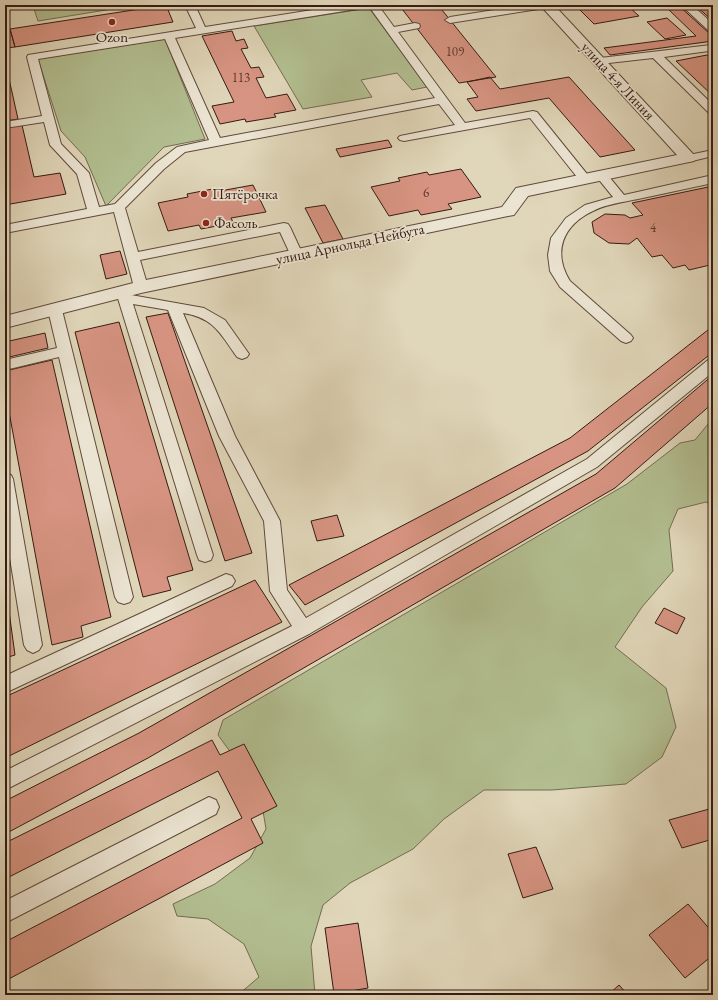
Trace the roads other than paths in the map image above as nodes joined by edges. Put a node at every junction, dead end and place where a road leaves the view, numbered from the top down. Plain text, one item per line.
1 (190, 5) edge
2 (363, 5) edge
3 (373, 5) edge
4 (546, 5) edge
5 (686, 5) edge
6 (450, 20) dead end
7 (415, 26) dead end
8 (713, 28) edge
9 (391, 30) junction
10 (202, 31) junction
11 (169, 36) junction
12 (712, 48) edge
13 (656, 55) junction
14 (600, 61) junction
15 (442, 100) junction
16 (713, 111) edge
17 (48, 118) junction
18 (5, 125) edge
19 (462, 127) junction
20 (404, 138) dead end
21 (216, 142) junction
22 (713, 153) edge
23 (688, 158) junction
24 (593, 177) junction
25 (713, 179) edge
26 (621, 199) junction
27 (119, 207) junction
28 (94, 212) junction
29 (5, 229) edge
30 (297, 255) junction
31 (133, 257) junction
32 (142, 287) junction
33 (124, 295) junction
34 (174, 308) junction
35 (55, 310) junction
36 (5, 322) edge
37 (626, 338) dead end
38 (65, 351) junction
39 (242, 354) dead end
40 (713, 364) edge
41 (5, 365) edge
42 (5, 479) edge
43 (205, 555) dead end
44 (226, 581) dead end
45 (124, 596) dead end
46 (303, 629) junction
47 (33, 645) dead end
48 (5, 685) edge
49 (5, 781) edge
50 (209, 807) dead end
51 (5, 912) edge

1 - 10 lane
2 - 10 lane
3 - 9 lane
4 - 6 lane
4 - 14 street, улица 4-я Линия
5 - 8 lane
7 - 9 lane
9 - 15 lane
10 - 11 lane
11 - 17 lane
11 - 21 lane
12 - 13 lane
13 - 14 lane
13 - 16 lane
14 - 23 street, улица 4-я Линия
15 - 19 lane
15 - 21 lane
17 - 18 lane
17 - 28 lane
19 - 20 lane
19 - 24 lane
21 - 27 lane
22 - 23 lane
23 - 24 street, улица Арнольда Нейбута
24 - 26 lane
24 - 30 street, улица Арнольда Нейбута
25 - 26 lane
26 - 37 lane
27 - 28 lane
27 - 31 lane
28 - 29 lane
30 - 31 lane
30 - 32 street, улица Арнольда Нейбута
31 - 32 lane
32 - 33 street, улица Арнольда Нейбута
33 - 34 lane
33 - 35 street, улица Арнольда Нейбута
33 - 43 lane
34 - 39 lane
34 - 46 lane
35 - 36 street, улица Арнольда Нейбута
35 - 38 lane
38 - 41 lane
38 - 45 lane
40 - 46 lane
42 - 47 lane
44 - 48 lane
46 - 49 lane
50 - 51 lane

